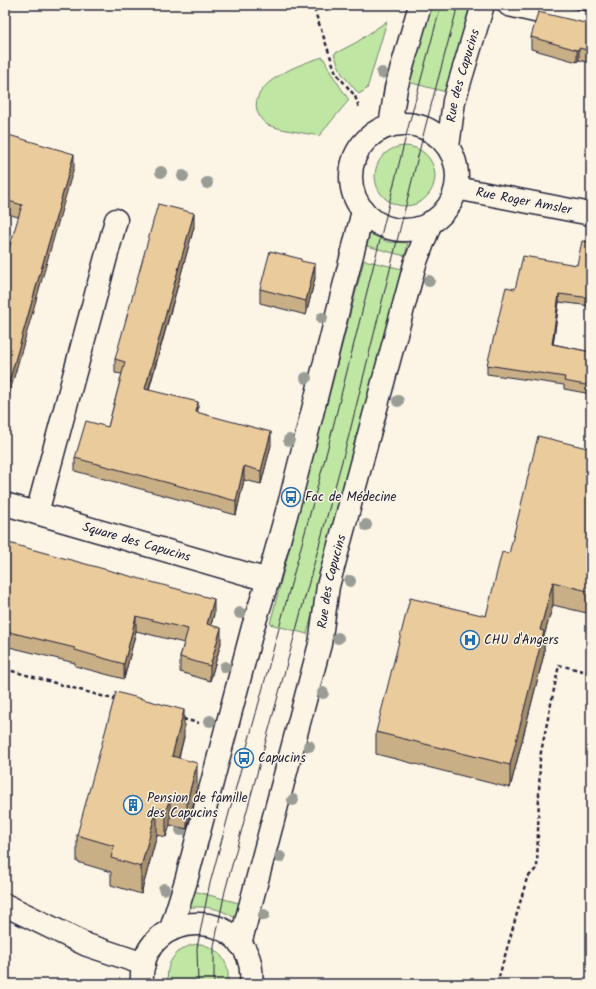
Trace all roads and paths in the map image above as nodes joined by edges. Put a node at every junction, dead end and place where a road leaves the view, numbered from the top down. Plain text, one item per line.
1 (420, 5) edge
2 (483, 5) edge
3 (509, 5) edge
4 (314, 9) dead end
5 (591, 24) edge
6 (359, 108) dead end
7 (390, 126) junction
8 (448, 147) junction
9 (456, 188) junction
10 (363, 210) junction
11 (591, 214) edge
12 (116, 220) dead end
13 (431, 222) junction
14 (5, 504) edge
15 (37, 513) junction
16 (268, 580) junction
17 (5, 669) edge
18 (587, 672) dead end
19 (119, 701) edge
20 (180, 718) edge
21 (202, 724) dead end
22 (5, 904) edge
23 (171, 929) junction
24 (240, 944) junction
25 (143, 974) edge
26 (251, 984) edge
27 (497, 984) edge

1 - 7 street
2 - 8 street, Rue des Capucins
3 - 5 street
4 - 6 path
7 - 8 street, Rue des Capucins
7 - 10 street, Rue des Capucins
8 - 9 street, Rue des Capucins
9 - 11 street, Rue Roger Amsler
9 - 13 street, Rue des Capucins
10 - 13 street, Rue des Capucins
10 - 16 street
12 - 15 street
13 - 24 street, Rue des Capucins
14 - 15 street, Square des Capucins
15 - 16 street, Square des Capucins
16 - 23 street
17 - 19 path
18 - 27 path
20 - 21 path
22 - 25 street
23 - 24 street
23 - 25 street
24 - 26 street

